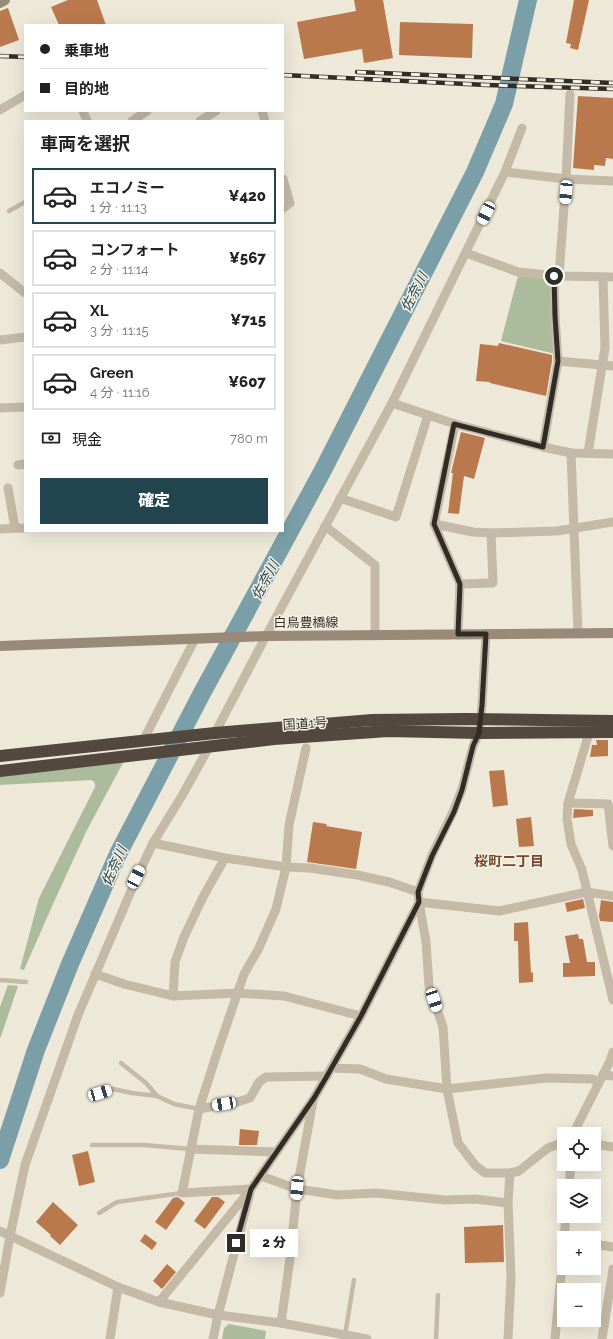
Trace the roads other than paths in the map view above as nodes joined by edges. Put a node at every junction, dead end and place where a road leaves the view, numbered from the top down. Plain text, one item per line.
1 (5, 0) edge
2 (0, 3) edge
3 (570, 94) dead end
4 (24, 96) edge
5 (0, 110) edge
6 (146, 112) edge
7 (212, 112) edge
8 (134, 120) edge
9 (201, 120) edge
10 (522, 128) dead end
11 (505, 172) junction
12 (566, 179) junction
13 (613, 181) edge
14 (284, 183) edge
15 (24, 203) edge
16 (284, 207) edge
17 (9, 211) dead end
18 (466, 253) junction
19 (0, 273) edge
20 (556, 276) junction
21 (613, 277) edge
22 (603, 278) junction
23 (24, 291) edge
24 (24, 337) edge
25 (0, 340) edge
26 (558, 361) junction
27 (603, 366) junction
28 (613, 366) edge
29 (392, 403) junction
30 (24, 407) edge
31 (0, 408) edge
32 (428, 415) junction
33 (454, 424) junction
34 (543, 447) junction
35 (571, 453) junction
36 (588, 453) junction
37 (613, 454) edge
38 (8, 488) dead end
39 (340, 498) junction
40 (613, 522) edge
41 (434, 524) junction
42 (325, 526) junction
43 (15, 528) junction
44 (24, 528) edge
45 (575, 528) junction
46 (0, 529) edge
47 (492, 533) junction
48 (460, 584) junction
49 (578, 633) junction
50 (613, 633) edge
51 (458, 634) junction
52 (486, 634) junction
53 (375, 635) junction
54 (266, 636) junction
55 (195, 639) junction
56 (1, 644) edge
57 (480, 719) junction
58 (613, 720) edge
59 (613, 732) edge
60 (215, 733) junction
61 (479, 733) junction
62 (589, 733) junction
63 (143, 741) junction
64 (209, 747) junction
65 (306, 748) dead end
66 (0, 756) edge
67 (0, 771) edge
68 (568, 804) junction
69 (153, 843) junction
70 (613, 846) edge
71 (225, 858) junction
72 (286, 867) junction
73 (418, 892) junction
74 (587, 892) junction
75 (613, 896) edge
76 (419, 902) junction
77 (95, 974) junction
78 (0, 980) edge
79 (26, 982) dead end
80 (238, 993) junction
81 (173, 996) junction
82 (613, 1000) edge
83 (361, 1016) junction
84 (613, 1052) edge
85 (121, 1063) dead end
86 (329, 1072) junction
87 (613, 1076) edge
88 (601, 1079) junction
89 (447, 1089) junction
90 (100, 1093) dead end
91 (157, 1096) junction
92 (314, 1098) junction
93 (199, 1109) junction
94 (577, 1127) edge
95 (92, 1145) dead end
96 (557, 1145) edge
97 (601, 1145) edge
98 (613, 1147) edge
99 (190, 1149) junction
100 (276, 1152) junction
101 (510, 1173) junction
102 (260, 1176) junction
103 (297, 1188) junction
104 (251, 1189) junction
105 (182, 1193) junction
106 (508, 1203) junction
107 (99, 1213) dead end
108 (4, 1233) edge
109 (601, 1245) edge
110 (613, 1248) edge
111 (613, 1269) edge
112 (562, 1275) edge
113 (354, 1280) dead end
114 (118, 1287) junction
115 (0, 1293) edge
116 (438, 1295) dead end
117 (159, 1302) junction
118 (218, 1315) junction
119 (281, 1323) junction
120 (345, 1335) junction
121 (110, 1339) edge
122 (213, 1339) edge
123 (367, 1339) edge
124 (436, 1339) edge
125 (508, 1339) edge
126 (555, 1339) edge
127 (602, 1339) edge

1 - 2 main road
3 - 12 street
4 - 5 street
6 - 8 street
7 - 9 street
10 - 11 street
11 - 12 street
11 - 18 street
12 - 13 street
12 - 20 street
14 - 16 street
15 - 17 lane
18 - 20 street
18 - 29 street
19 - 23 street
20 - 22 street
20 - 26 street
21 - 22 street
22 - 27 street
24 - 25 street
26 - 27 street
26 - 34 street
27 - 28 street
27 - 36 street
29 - 32 street
29 - 39 street
30 - 31 street
32 - 33 street
32 - 39 street
33 - 34 street
33 - 41 street
34 - 35 street
35 - 36 street
35 - 45 street
36 - 37 street
38 - 43 street
39 - 42 street
40 - 45 street
41 - 47 street
41 - 48 street
42 - 53 street
42 - 54 street
43 - 44 street
43 - 46 street
45 - 47 street
45 - 49 street
47 - 48 street
48 - 51 street
49 - 50 main road, 白鳥豊橋線
49 - 52 main road, 白鳥豊橋線
51 - 52 main road, 白鳥豊橋線
51 - 53 main road, 白鳥豊橋線
52 - 57 street
53 - 54 main road, 白鳥豊橋線
54 - 55 main road, 白鳥豊橋線
54 - 60 street
55 - 56 main road, 白鳥豊橋線
55 - 63 street
57 - 58 highway, 国道1号
57 - 60 highway, 国道1号
57 - 61 street
59 - 62 highway, 国道1号
60 - 63 highway, 国道1号
61 - 62 highway, 国道1号
61 - 64 highway, 国道1号
61 - 73 street
62 - 68 street
63 - 66 highway, 国道1号
64 - 67 highway, 国道1号
64 - 69 street
65 - 72 street
68 - 70 street
68 - 74 street
69 - 71 street
69 - 77 street
71 - 72 street
71 - 81 street
72 - 73 street
72 - 80 street
73 - 76 street
74 - 75 street
74 - 76 street
74 - 82 street
76 - 83 street
76 - 89 street
77 - 81 street
77 - 108 street
78 - 79 lane
80 - 81 street
80 - 83 street
80 - 93 street
83 - 86 street
84 - 88 street
85 - 91 lane
86 - 89 street
86 - 92 street
86 - 93 street
87 - 88 street
88 - 89 street
88 - 94 street
89 - 101 street
90 - 91 lane
91 - 93 lane
92 - 100 street
92 - 103 street
93 - 99 street
95 - 99 lane
96 - 101 street
97 - 98 street
99 - 100 street
99 - 105 street
100 - 102 street
101 - 106 street
102 - 103 street
102 - 104 street
103 - 106 street
103 - 119 street
104 - 105 street
104 - 117 street
104 - 118 street
105 - 107 lane
106 - 125 street
108 - 114 street
108 - 115 street
109 - 110 street
111 - 127 street
112 - 126 street
113 - 120 lane
114 - 117 street
114 - 121 street
116 - 124 lane
117 - 118 street
118 - 119 street
118 - 122 street
119 - 120 street
120 - 123 street

